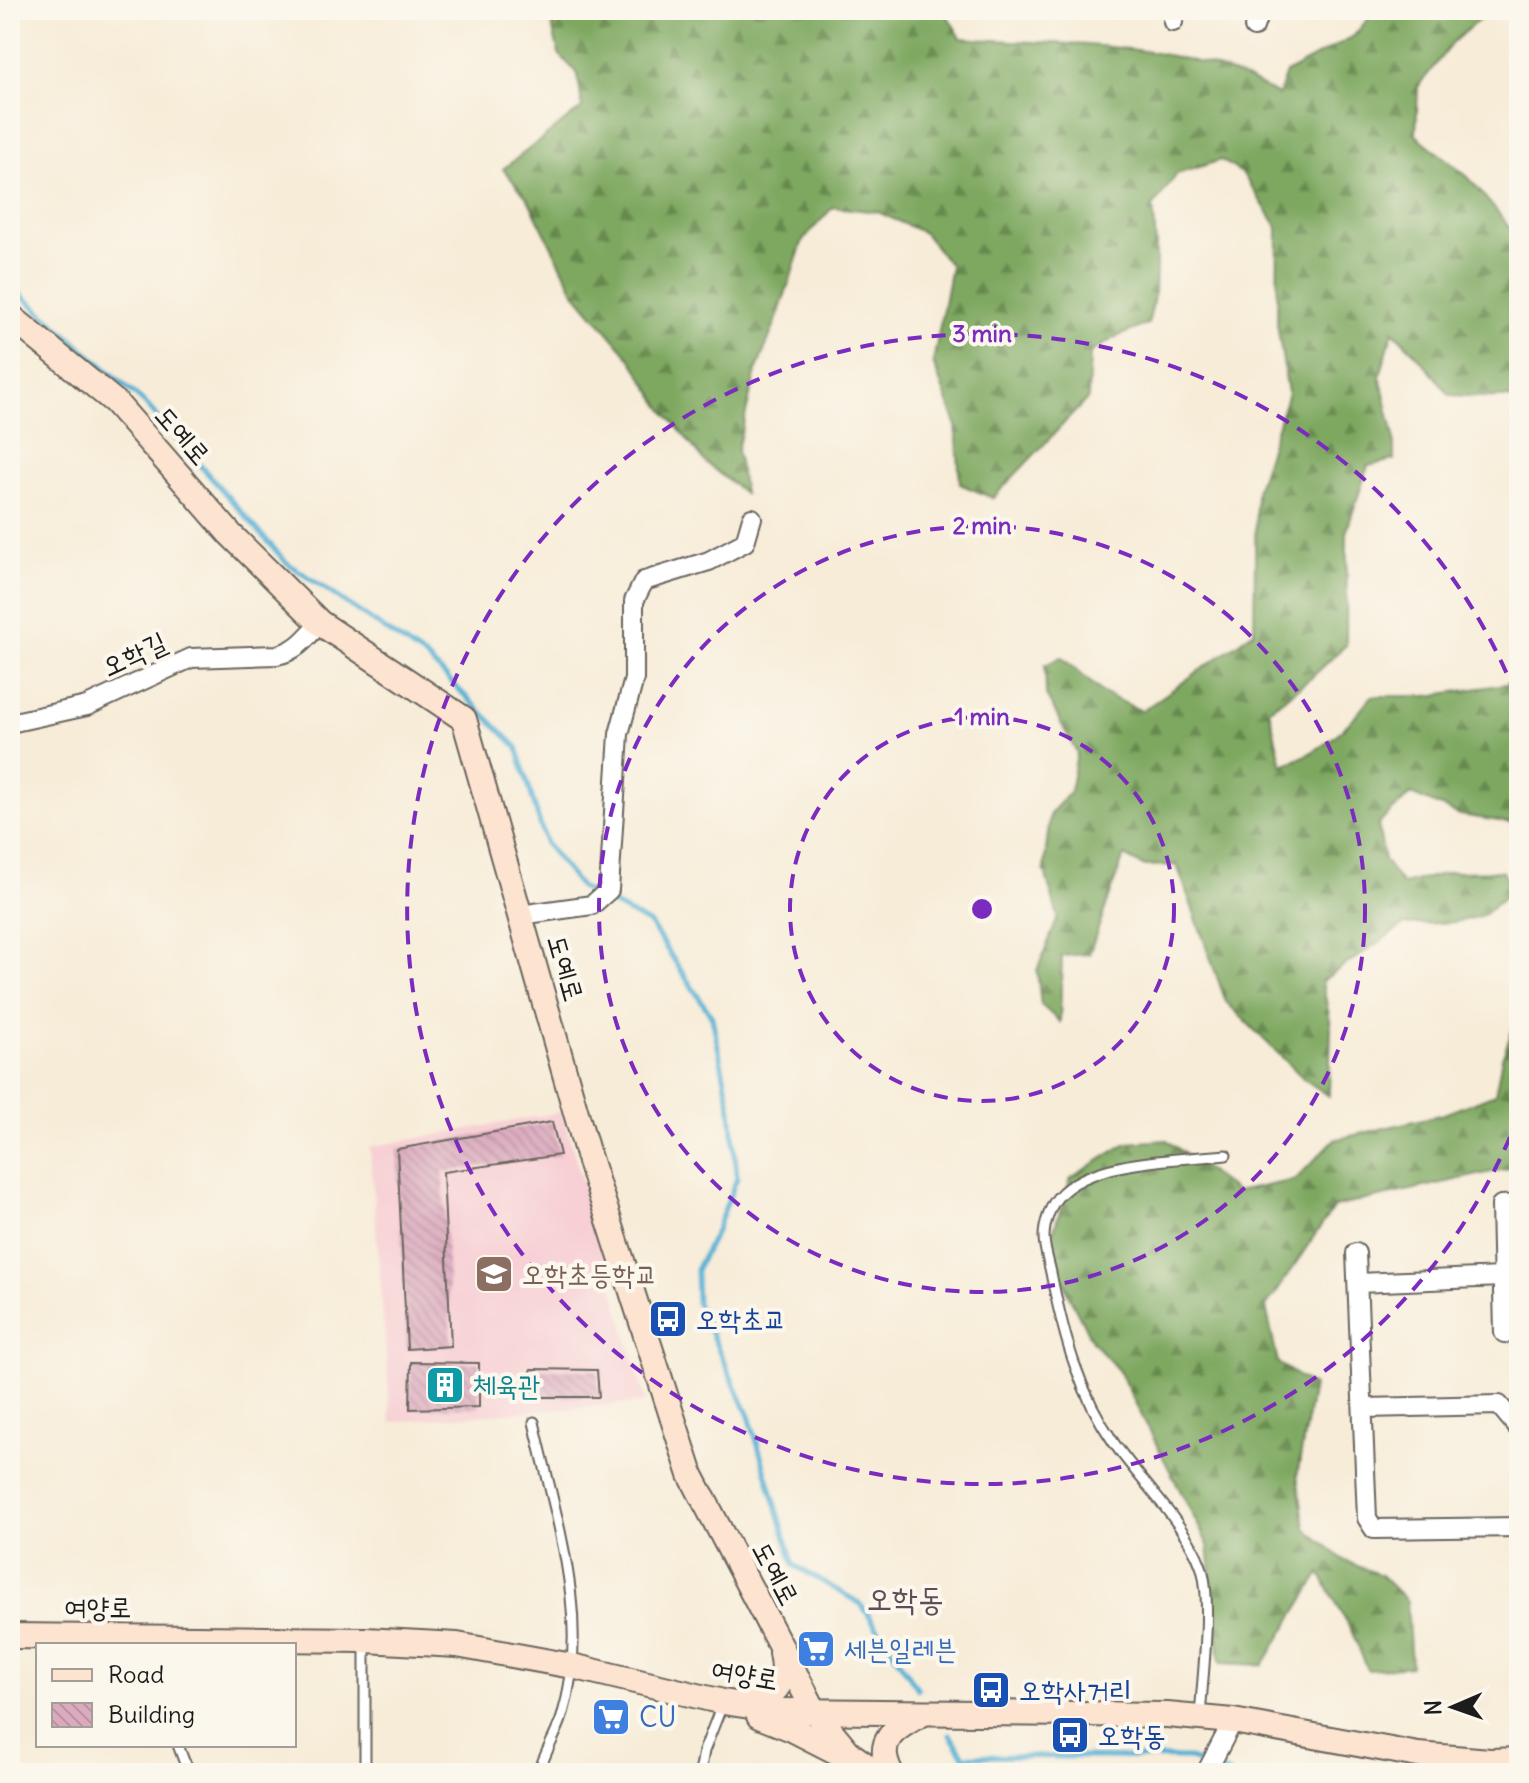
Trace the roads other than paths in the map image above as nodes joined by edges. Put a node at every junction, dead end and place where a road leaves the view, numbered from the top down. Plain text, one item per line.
1 (10, 316) edge
2 (752, 518) dead end
3 (320, 623) junction
4 (10, 723) edge
5 (520, 915) junction
6 (1226, 1155) dead end
7 (1519, 1204) edge
8 (1356, 1253) dead end
9 (1502, 1277) junction
10 (1358, 1283) junction
11 (1519, 1334) edge
12 (1365, 1408) junction
13 (534, 1422) dead end
14 (1519, 1429) edge
15 (1519, 1527) edge
16 (10, 1636) edge
17 (365, 1640) junction
18 (172, 1641) edge
19 (780, 1646) junction
20 (572, 1666) junction
21 (723, 1702) junction
22 (815, 1712) junction
23 (925, 1712) junction
24 (1200, 1718) junction
25 (1233, 1721) junction
26 (179, 1747) edge
27 (1519, 1760) edge
28 (879, 1772) edge
29 (192, 1773) edge
30 (305, 1773) edge
31 (539, 1773) edge
32 (700, 1773) edge
33 (1206, 1773) edge

1 - 3 street, 도예로
2 - 5 street
3 - 4 street, 오학길
3 - 5 street, 도예로
5 - 19 street, 도예로
6 - 24 lane
7 - 9 street
8 - 10 street
9 - 10 street
9 - 11 street
10 - 12 street
12 - 14 street
12 - 15 street
13 - 20 lane
16 - 18 street, 여양로
17 - 18 street, 여양로
17 - 20 street, 여양로
17 - 30 lane
19 - 21 street
19 - 22 street, 도예로
20 - 21 street, 여양로
20 - 31 lane
21 - 22 street, 여양로
21 - 28 street
21 - 32 lane
22 - 23 street, 여양로
22 - 28 street, 도예로
23 - 24 street, 여양로
23 - 28 street
24 - 25 street, 여양로
25 - 27 street, 여양로
25 - 33 street
26 - 29 lane

